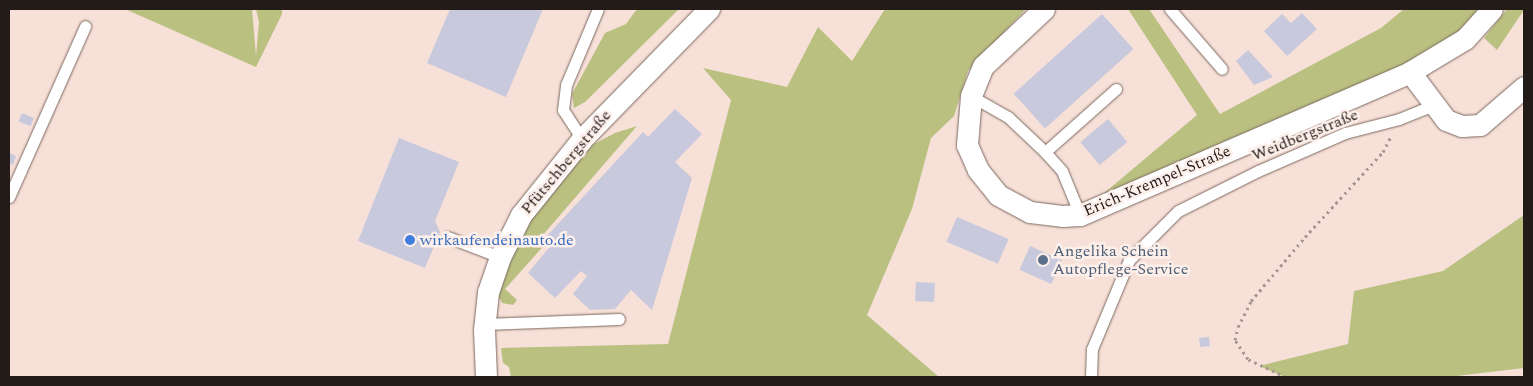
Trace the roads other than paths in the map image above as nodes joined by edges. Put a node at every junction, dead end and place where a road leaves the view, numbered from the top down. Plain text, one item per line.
1 (598, 9) edge
2 (709, 9) edge
3 (1044, 9) edge
4 (1170, 9) edge
5 (1492, 9) edge
6 (85, 26) dead end
7 (1222, 69) dead end
8 (1410, 72) junction
9 (1524, 87) edge
10 (1116, 89) dead end
11 (971, 96) junction
12 (1433, 105) junction
13 (582, 139) junction
14 (1045, 152) junction
15 (9, 197) edge
16 (1080, 215) junction
17 (448, 236) dead end
18 (500, 257) junction
19 (619, 319) dead end
20 (484, 324) junction
21 (486, 377) edge
22 (1091, 377) edge

1 - 13 lane
2 - 13 street, Pfütschbergstraße
3 - 11 street, Erich-Krempel-Straße
4 - 7 lane
5 - 8 street, Erich-Krempel-Straße
6 - 15 lane
8 - 12 street
8 - 16 street, Erich-Krempel-Straße
9 - 12 street
10 - 14 lane
11 - 14 lane
11 - 16 street, Erich-Krempel-Straße
12 - 22 lane, Weidbergstraße
13 - 18 street, Pfütschbergstraße
14 - 16 lane
17 - 18 lane
18 - 20 street, Pfütschbergstraße
19 - 20 lane
20 - 21 street, Pfütschbergstraße

